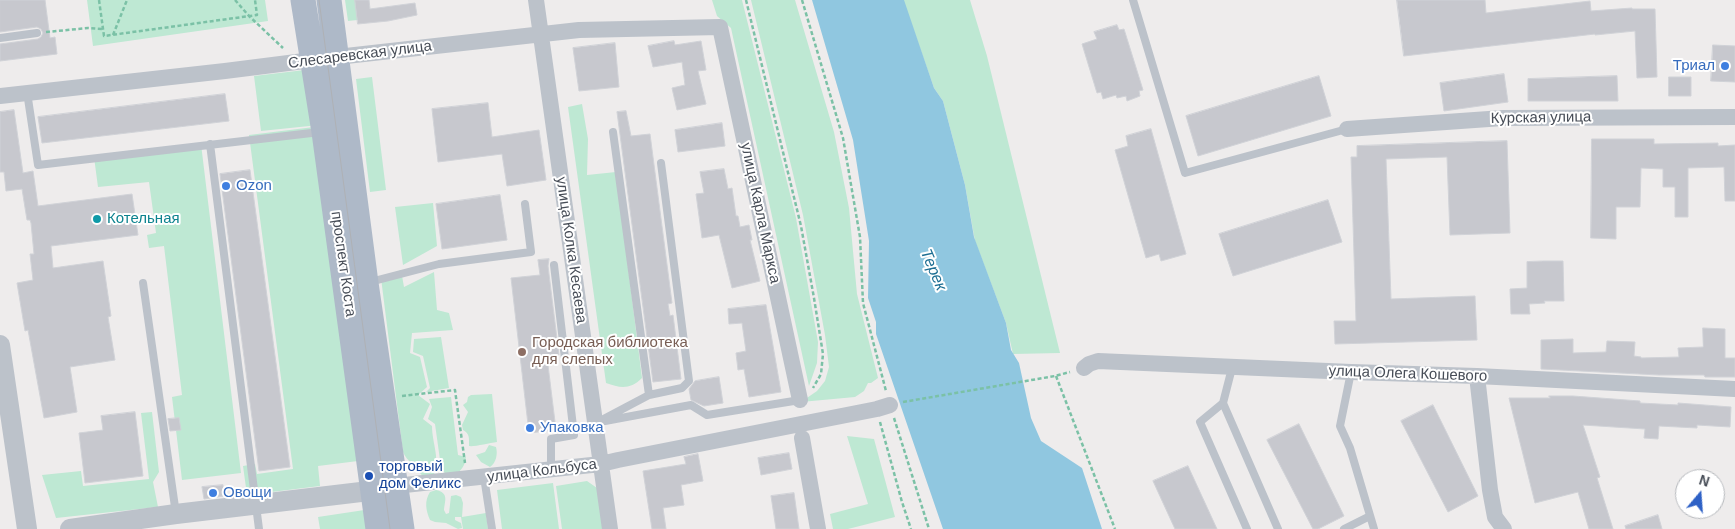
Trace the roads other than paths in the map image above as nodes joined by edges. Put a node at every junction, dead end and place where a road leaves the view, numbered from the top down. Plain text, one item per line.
1 (303, 0) edge
2 (329, 0) edge
3 (536, 0) edge
4 (1133, 0) edge
5 (720, 27) joint
6 (37, 33) road end
7 (540, 35) junction
8 (0, 38) edge
9 (337, 57) junction
10 (312, 60) junction
11 (28, 92) junction
12 (0, 96) edge
13 (1735, 117) edge
14 (1347, 129) joint
15 (324, 132) junction
16 (613, 132) dead end
17 (210, 144) junction
18 (661, 163) dead end
19 (525, 204) dead end
20 (554, 264) dead end
21 (144, 283) dead end
22 (366, 283) junction
23 (0, 345) edge
24 (1084, 368) road end
25 (1232, 368) junction
26 (1351, 372) junction
27 (1477, 376) junction
28 (1735, 388) edge
29 (649, 395) junction
30 (800, 400) joint
31 (1223, 403) junction
32 (883, 407) road end
33 (596, 422) junction
34 (802, 438) dead end
35 (601, 464) junction
36 (551, 470) junction
37 (484, 478) junction
38 (384, 489) junction
39 (255, 504) junction
40 (176, 514) junction
41 (1370, 516) junction
42 (27, 529) edge
43 (70, 529) edge
44 (258, 529) edge
45 (378, 529) edge
46 (402, 529) edge
47 (492, 529) edge
48 (610, 529) edge
49 (818, 529) edge
50 (1247, 529) edge
51 (1278, 529) edge
52 (1344, 529) edge
53 (1374, 529) edge
54 (1504, 529) edge

1 - 10 main road, проспект Коста
2 - 9 main road, проспект Коста
3 - 7 street, улица Колка Кесаева
4 - 14 lane
5 - 7 street, Слесаревская улица
5 - 30 street, улица Карла Маркса
6 - 8 lane
7 - 9 street, Слесаревская улица
7 - 33 street, улица Колка Кесаева
9 - 10 street, Слесаревская улица
9 - 22 main road, проспект Коста
10 - 11 street, Слесаревская улица
10 - 15 main road, проспект Коста
11 - 12 street, Слесаревская улица
11 - 17 lane
13 - 14 street, Курская улица
15 - 17 lane
15 - 38 main road, проспект Коста
16 - 29 lane
17 - 39 lane
18 - 29 lane
19 - 22 lane
20 - 36 lane
21 - 40 lane
22 - 38 main road, проспект Коста
23 - 42 street
24 - 25 street, улица Олега Кошевого
25 - 26 street, улица Олега Кошевого
25 - 31 lane
26 - 27 street, улица Олега Кошевого
26 - 41 lane
27 - 28 street, улица Олега Кошевого
27 - 54 street
29 - 33 lane
30 - 33 lane
31 - 50 lane
31 - 51 lane
32 - 35 street, улица Кольбуса
33 - 35 street, улица Колка Кесаева
34 - 49 street
35 - 36 street, улица Кольбуса
35 - 48 street, улица Колка Кесаева
36 - 37 street, улица Кольбуса
37 - 38 street, улица Кольбуса
37 - 47 lane
38 - 39 street, улица Кольбуса
38 - 45 main road, проспект Коста
38 - 46 main road, проспект Коста
39 - 40 street, улица Кольбуса
39 - 44 lane
40 - 43 street, улица Кольбуса
41 - 52 lane
41 - 53 lane

